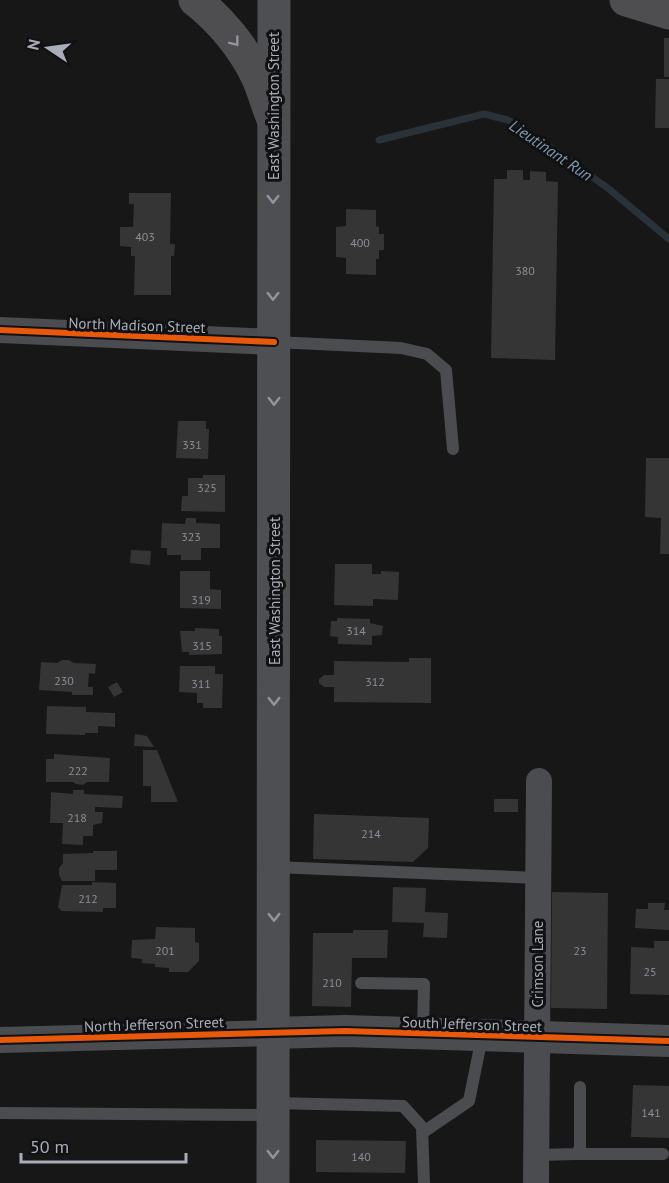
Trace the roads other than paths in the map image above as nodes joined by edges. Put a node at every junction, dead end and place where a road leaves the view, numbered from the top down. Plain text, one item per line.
1 (195, 0) edge
2 (273, 0) edge
3 (626, 0) edge
4 (669, 13) edge
5 (273, 119) junction
6 (0, 330) edge
7 (274, 342) junction
8 (453, 448) dead end
9 (538, 781) dead end
10 (274, 867) junction
11 (538, 878) junction
12 (361, 983) dead end
13 (273, 1033) junction
14 (423, 1034) junction
15 (482, 1036) junction
16 (537, 1038) junction
17 (0, 1040) edge
18 (669, 1041) edge
19 (580, 1087) dead end
20 (273, 1109) junction
21 (0, 1113) edge
22 (422, 1133) junction
23 (577, 1154) junction
24 (663, 1154) dead end
25 (537, 1155) junction
26 (273, 1183) edge
27 (424, 1183) edge
28 (536, 1183) edge

1 -> 5 highway
2 - 5 main road, East Washington Street
3 - 4 highway
5 -> 7 main road, East Washington Street
6 - 7 street, North Madison Street
7 - 8 lane
7 -> 10 main road, East Washington Street
9 - 11 street, Crimson Lane
10 - 11 lane
10 -> 13 main road, East Washington Street
11 - 16 street, Crimson Lane
12 - 14 lane
13 - 14 street, South Jefferson Street
13 - 17 street, North Jefferson Street
13 - 20 main road, East Washington Street
14 - 15 street, South Jefferson Street
15 - 16 street, South Jefferson Street
15 - 22 lane
16 - 18 street, South Jefferson Street
16 - 25 street, Crimson Lane
19 - 23 lane
20 - 21 lane
20 - 22 lane
20 -> 26 main road, East Washington Street
22 - 27 lane
23 - 24 lane
23 - 25 lane
25 - 28 street, Crimson Lane

